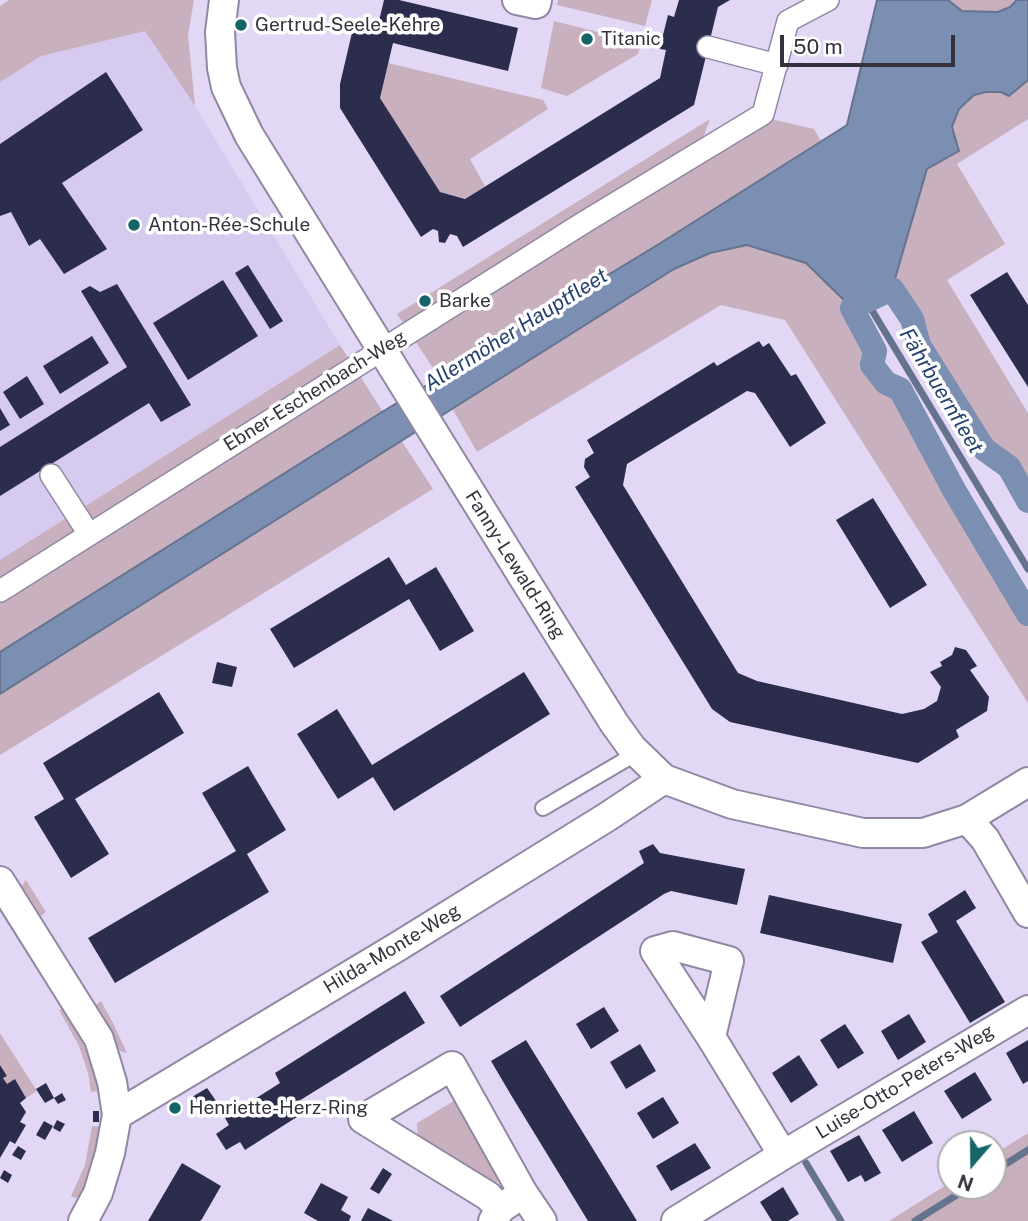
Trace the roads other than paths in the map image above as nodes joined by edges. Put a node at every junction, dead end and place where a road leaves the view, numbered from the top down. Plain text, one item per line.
1 (224, 0) edge
2 (517, 0) edge
3 (537, 0) edge
4 (828, 0) edge
5 (708, 47) dead end
6 (777, 65) junction
7 (381, 350) junction
8 (51, 475) dead end
9 (89, 534) junction
10 (0, 591) edge
11 (637, 752) junction
12 (664, 779) junction
13 (1028, 782) edge
14 (542, 808) dead end
15 (967, 819) junction
16 (0, 881) edge
17 (1028, 913) edge
18 (1028, 1010) edge
19 (711, 1037) dead end
20 (390, 1103) junction
21 (117, 1115) junction
22 (404, 1144) junction
23 (783, 1155) junction
24 (523, 1193) junction
25 (497, 1215) edge
26 (83, 1221) edge
27 (542, 1221) edge
28 (676, 1221) edge

1 - 7 street, Fanny-Lewald-Ring
2 - 3 street
4 - 6 street, Ebner-Eschenbach-Weg
5 - 6 street
6 - 7 street, Ebner-Eschenbach-Weg
7 - 9 street, Ebner-Eschenbach-Weg
7 - 11 street, Fanny-Lewald-Ring
8 - 9 street
9 - 10 street, Ebner-Eschenbach-Weg
11 - 12 street, Fanny-Lewald-Ring
11 - 14 lane
12 - 15 street, Fanny-Lewald-Ring
12 - 21 street, Hilda-Monte-Weg
13 - 15 street, Fanny-Lewald-Ring
15 - 17 street
16 - 21 street
18 - 23 street, Luise-Otto-Peters-Weg
19 - 23 street
20 - 22 street
20 - 22 street
20 - 24 street
21 - 26 street
22 - 25 street
23 - 28 street, Luise-Otto-Peters-Weg
24 - 25 street
24 - 27 street

